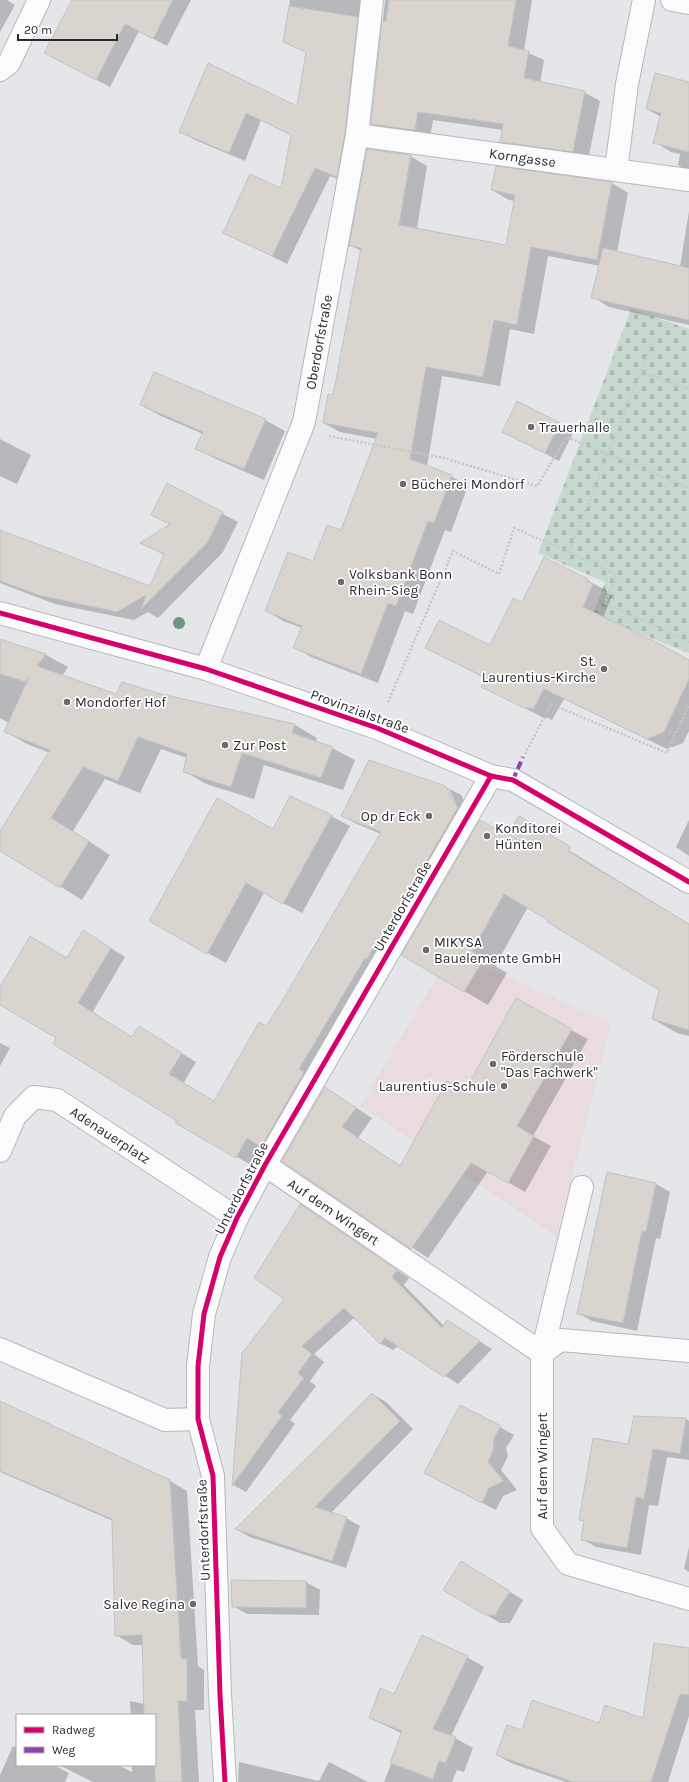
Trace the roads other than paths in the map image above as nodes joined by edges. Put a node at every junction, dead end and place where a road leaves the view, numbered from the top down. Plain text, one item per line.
1 (39, 0) edge
2 (372, 0) edge
3 (644, 0) edge
4 (672, 0) edge
5 (689, 3) edge
6 (0, 70) edge
7 (357, 135) junction
8 (616, 170) junction
9 (689, 180) edge
10 (0, 613) edge
11 (206, 669) junction
12 (491, 776) junction
13 (689, 882) edge
14 (0, 1151) edge
15 (265, 1165) junction
16 (582, 1187) dead end
17 (237, 1218) junction
18 (0, 1348) edge
19 (689, 1351) edge
20 (542, 1353) junction
21 (198, 1418) junction
22 (689, 1599) edge
23 (225, 1782) edge

1 - 6 street
2 - 7 street, Oberdorfstraße
3 - 8 street
4 - 5 street
7 - 8 street, Korngasse
7 - 11 street, Oberdorfstraße
8 - 9 street, Korngasse
10 - 11 street, Provinzialstraße
11 - 12 street, Provinzialstraße
12 - 13 street, Provinzialstraße
12 - 15 street, Unterdorfstraße
14 - 17 street, Adenauerplatz
15 - 17 street, Unterdorfstraße
15 - 20 street, Auf dem Wingert
16 - 20 street
17 - 21 street, Unterdorfstraße
18 - 21 street
19 - 20 street
20 - 22 street, Auf dem Wingert
21 - 23 street, Unterdorfstraße

